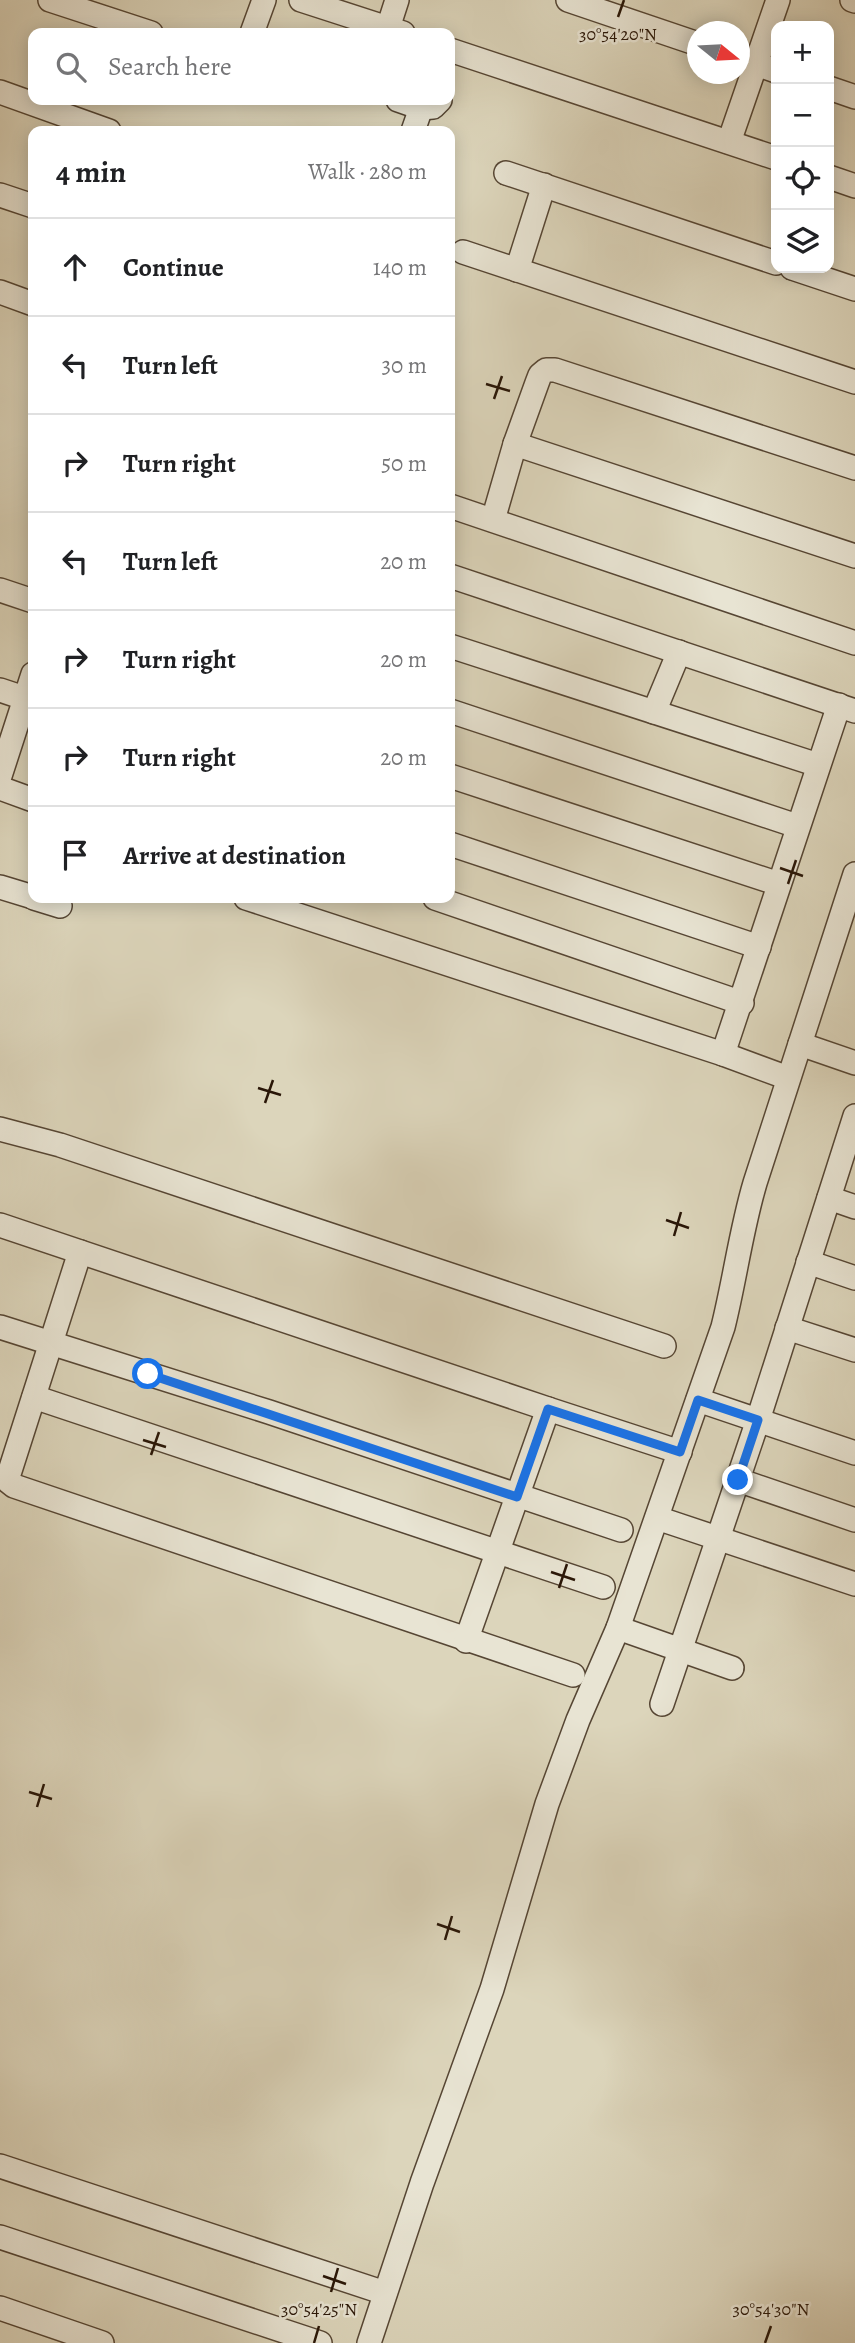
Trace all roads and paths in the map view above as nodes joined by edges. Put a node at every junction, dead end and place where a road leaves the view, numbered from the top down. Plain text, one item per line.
1 (50, 0) edge
2 (264, 0) edge
3 (301, 0) edge
4 (397, 0) edge
5 (568, 0) edge
6 (778, 0) edge
7 (136, 28) edge
8 (254, 28) edge
9 (386, 28) edge
10 (395, 28) edge
11 (687, 40) edge
12 (455, 57) edge
13 (757, 64) edge
14 (834, 91) edge
15 (0, 92) edge
16 (855, 97) edge
17 (28, 102) edge
18 (36, 105) edge
19 (429, 105) edge
20 (95, 126) edge
21 (416, 126) edge
22 (729, 142) junction
23 (771, 156) edge
24 (506, 173) dead end
25 (834, 179) edge
26 (544, 186) junction
27 (855, 186) edge
28 (0, 195) edge
29 (28, 204) edge
30 (463, 252) dead end
31 (771, 260) edge
32 (517, 270) junction
33 (807, 273) edge
34 (855, 289) edge
35 (0, 292) edge
36 (28, 301) edge
37 (855, 382) edge
38 (515, 444) junction
39 (855, 468) edge
40 (455, 508) edge
41 (493, 520) junction
42 (855, 556) edge
43 (455, 578) edge
44 (0, 590) edge
45 (28, 599) edge
46 (855, 643) edge
47 (455, 648) edge
48 (679, 652) junction
49 (0, 690) edge
50 (28, 700) edge
51 (28, 703) edge
52 (847, 708) edge
53 (654, 712) junction
54 (455, 713) edge
55 (818, 765) junction
56 (0, 776) edge
57 (455, 778) edge
58 (0, 788) edge
59 (28, 798) edge
60 (797, 826) junction
61 (455, 846) edge
62 (855, 874) edge
63 (779, 884) junction
64 (0, 887) edge
65 (28, 896) edge
66 (50, 903) edge
67 (261, 903) edge
68 (450, 903) edge
69 (60, 906) dead end
70 (759, 947) junction
71 (742, 1003) junction
72 (800, 1044) junction
73 (723, 1054) junction
74 (855, 1063) edge
75 (788, 1078) junction
76 (853, 1128) edge
77 (0, 1129) edge
78 (829, 1198) junction
79 (855, 1207) edge
80 (0, 1225) edge
81 (80, 1252) junction
82 (808, 1262) junction
83 (855, 1278) edge
84 (0, 1327) edge
85 (787, 1328) junction
86 (51, 1342) junction
87 (664, 1346) dead end
88 (855, 1350) edge
89 (34, 1397) junction
90 (698, 1400) junction
91 (548, 1409) junction
92 (758, 1420) junction
93 (680, 1452) junction
94 (855, 1453) edge
95 (738, 1480) junction
96 (517, 1497) junction
97 (657, 1518) junction
98 (855, 1520) edge
99 (621, 1530) dead end
100 (718, 1538) junction
101 (500, 1552) junction
102 (855, 1584) edge
103 (603, 1587) dead end
104 (618, 1628) junction
105 (466, 1641) junction
106 (681, 1650) junction
107 (732, 1668) dead end
108 (573, 1675) dead end
109 (662, 1704) dead end
110 (0, 2166) edge
111 (0, 2237) edge
112 (385, 2293) junction
113 (0, 2308) edge
114 (102, 2343) edge
115 (320, 2343) edge
116 (369, 2343) edge

1 - 7 street
2 - 8 street
3 - 9 street
4 - 10 street
5 - 11 street
6 - 13 street
12 - 22 street
13 - 22 street
14 - 16 street
15 - 17 street
18 - 20 street
19 - 21 street
22 - 23 street
24 - 26 street
25 - 27 street
26 - 31 street
26 - 32 street
28 - 29 street
30 - 32 street
32 - 37 street
33 - 34 street
35 - 36 street
38 - 39 street
38 - 41 street
38 - 42 street
40 - 41 street
41 - 46 street
43 - 48 street
44 - 45 street
47 - 53 street
48 - 52 street
48 - 53 street
49 - 50 street
51 - 56 street
52 - 55 street
53 - 55 street
54 - 60 street
55 - 60 street
57 - 63 street
58 - 59 street
60 - 63 street
61 - 70 street
62 - 72 street
63 - 70 street
64 - 65 street
66 - 69 street
67 - 73 street
68 - 71 street
70 - 71 street
71 - 73 street
72 - 74 street
72 - 75 street
73 - 75 street
75 - 90 street
76 - 78 street
77 - 87 street
78 - 79 street
78 - 82 street
80 - 81 street
81 - 86 street
81 - 91 street
82 - 83 street
82 - 85 street
84 - 86 street
85 - 88 street
85 - 92 street
86 - 89 street
86 - 96 street
89 - 101 street
89 - 105 street
90 - 92 street
90 - 93 street
91 - 93 street
91 - 96 street
92 - 94 street
92 - 95 street
93 - 97 street
95 - 98 street
95 - 100 street
96 - 99 street
96 - 101 street
97 - 100 street
97 - 104 street
100 - 102 street
100 - 106 street
101 - 103 street
101 - 105 street
104 - 106 street
104 - 112 street
105 - 108 street
106 - 107 street
106 - 109 street
110 - 112 street
111 - 115 street
112 - 116 street
113 - 114 street

